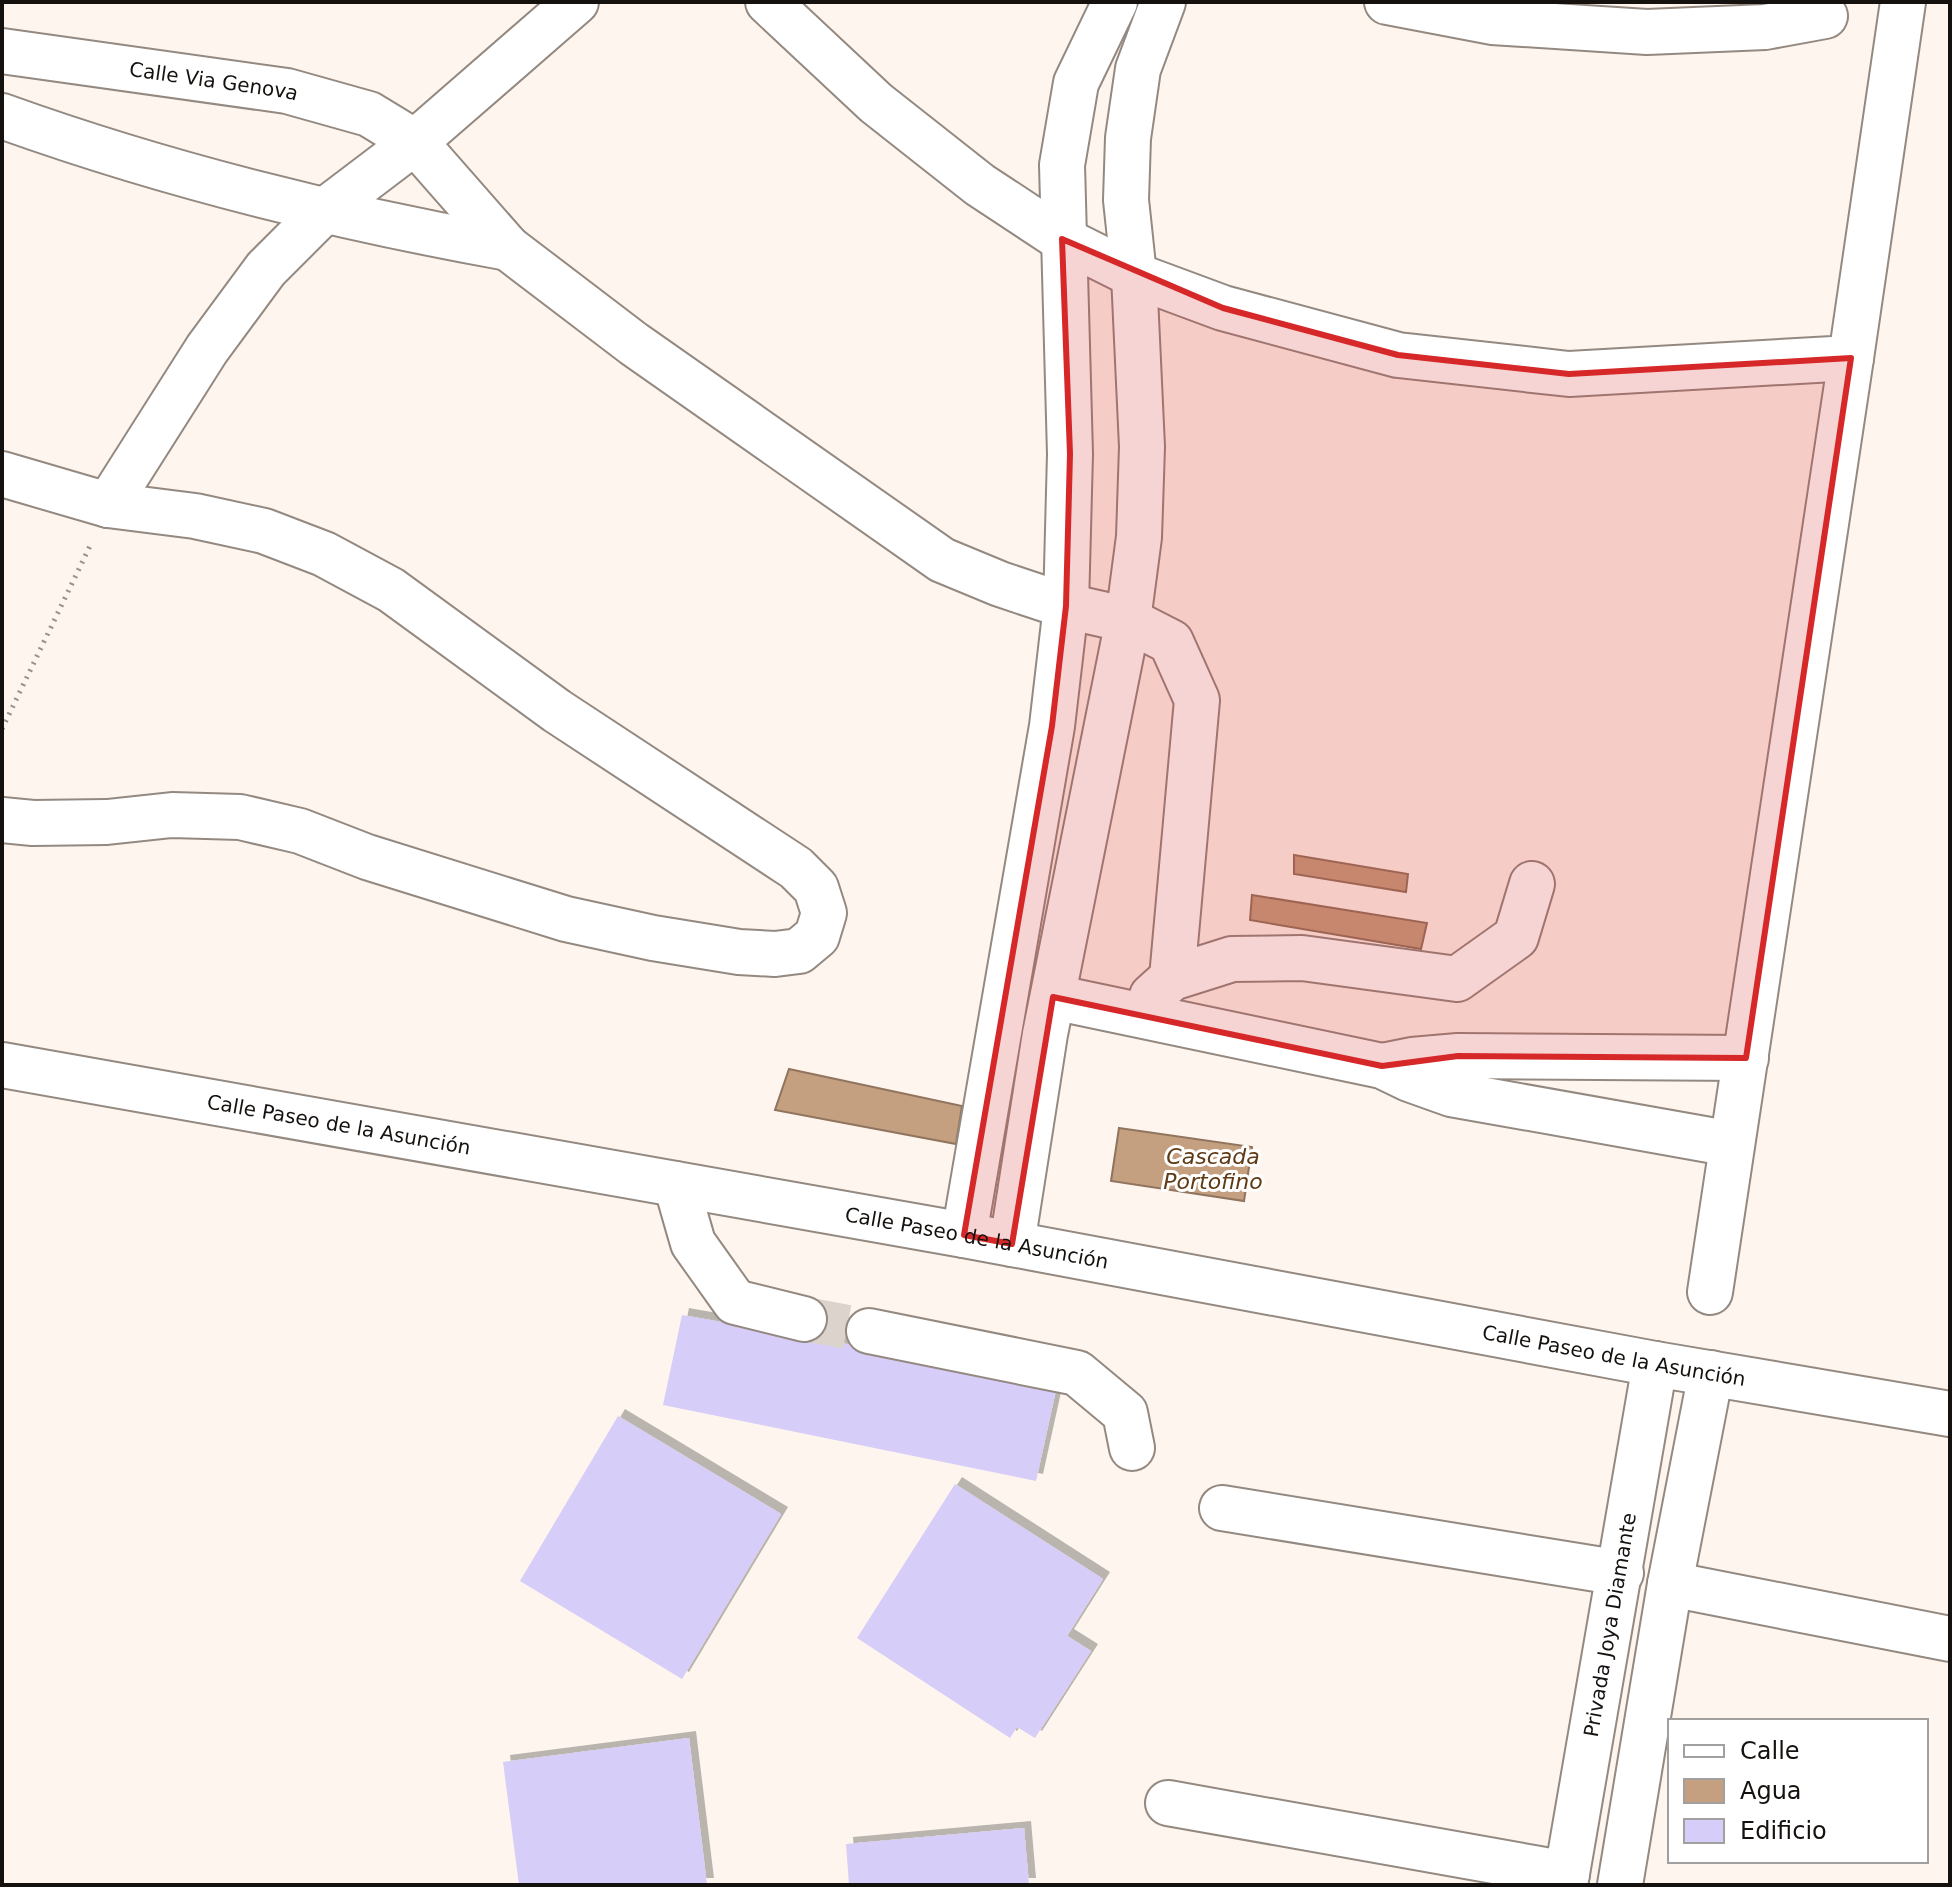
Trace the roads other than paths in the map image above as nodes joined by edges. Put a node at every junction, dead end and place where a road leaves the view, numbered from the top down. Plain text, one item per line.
1 (576, 2) edge
2 (768, 2) edge
3 (1115, 2) edge
4 (1163, 2) edge
5 (1387, 2) edge
6 (1704, 2) edge
7 (1903, 2) edge
8 (1825, 16) dead end
9 (1647, 32) junction
10 (2, 51) edge
11 (2, 116) edge
12 (415, 142) junction
13 (324, 211) junction
14 (1062, 239) junction
15 (508, 248) junction
16 (1134, 275) junction
17 (1851, 358) junction
18 (2, 474) edge
19 (108, 505) junction
20 (1066, 606) junction
21 (1128, 620) junction
22 (2, 820) edge
23 (1532, 884) dead end
24 (1017, 926) junction
25 (1065, 934) junction
26 (1172, 978) junction
27 (1053, 997) junction
28 (1132, 1013) junction
29 (1746, 1058) junction
30 (2, 1065) edge
31 (1382, 1066) junction
32 (1732, 1144) junction
33 (676, 1184) junction
34 (964, 1235) junction
35 (1012, 1244) junction
36 (1710, 1292) dead end
37 (804, 1319) tunnel mouth
38 (869, 1331) tunnel mouth
39 (1655, 1364) junction
40 (1711, 1373) junction
41 (1950, 1414) edge
42 (1132, 1448) dead end
43 (1222, 1508) dead end
44 (1621, 1573) junction
45 (1670, 1584) junction
46 (1950, 1639) edge
47 (1168, 1803) dead end
48 (1566, 1880) edge
49 (1623, 1884) edge

1 - 12 street
2 - 14 street
3 - 14 street
4 - 16 street
5 - 9 street
6 - 9 street
7 - 17 street
8 - 9 street
10 - 12 street, Calle Via Genova
11 - 13 street
12 - 13 street
12 - 15 street, Calle Via Genova
13 - 15 street
13 - 19 street
14 - 16 street
14 - 20 street
15 - 20 street
16 - 17 street
16 - 21 street
17 - 29 street
18 - 19 street
19 - 22 street
20 - 21 street
20 - 24 street
21 - 25 street
21 - 26 street
23 - 26 street
24 - 25 street
24 - 34 street
25 - 27 street
26 - 28 street
27 - 28 street
27 - 35 street
28 - 31 street
29 - 31 street
29 - 32 street
30 - 33 street, Calle Paseo de la Asunción
31 - 32 street
32 - 36 street
33 - 34 street, Calle Paseo de la Asunción
33 - 37 street
34 - 35 street, Calle Paseo de la Asunción
35 - 39 street, Calle Paseo de la Asunción
38 - 42 street
39 - 40 street, Calle Paseo de la Asunción
39 - 44 street, Privada Joya Diamante
40 - 41 street, Calle Paseo de la Asunción
40 - 45 street
43 - 44 street
44 - 48 street, Privada Joya Diamante
45 - 46 street
45 - 49 street
47 - 48 street

